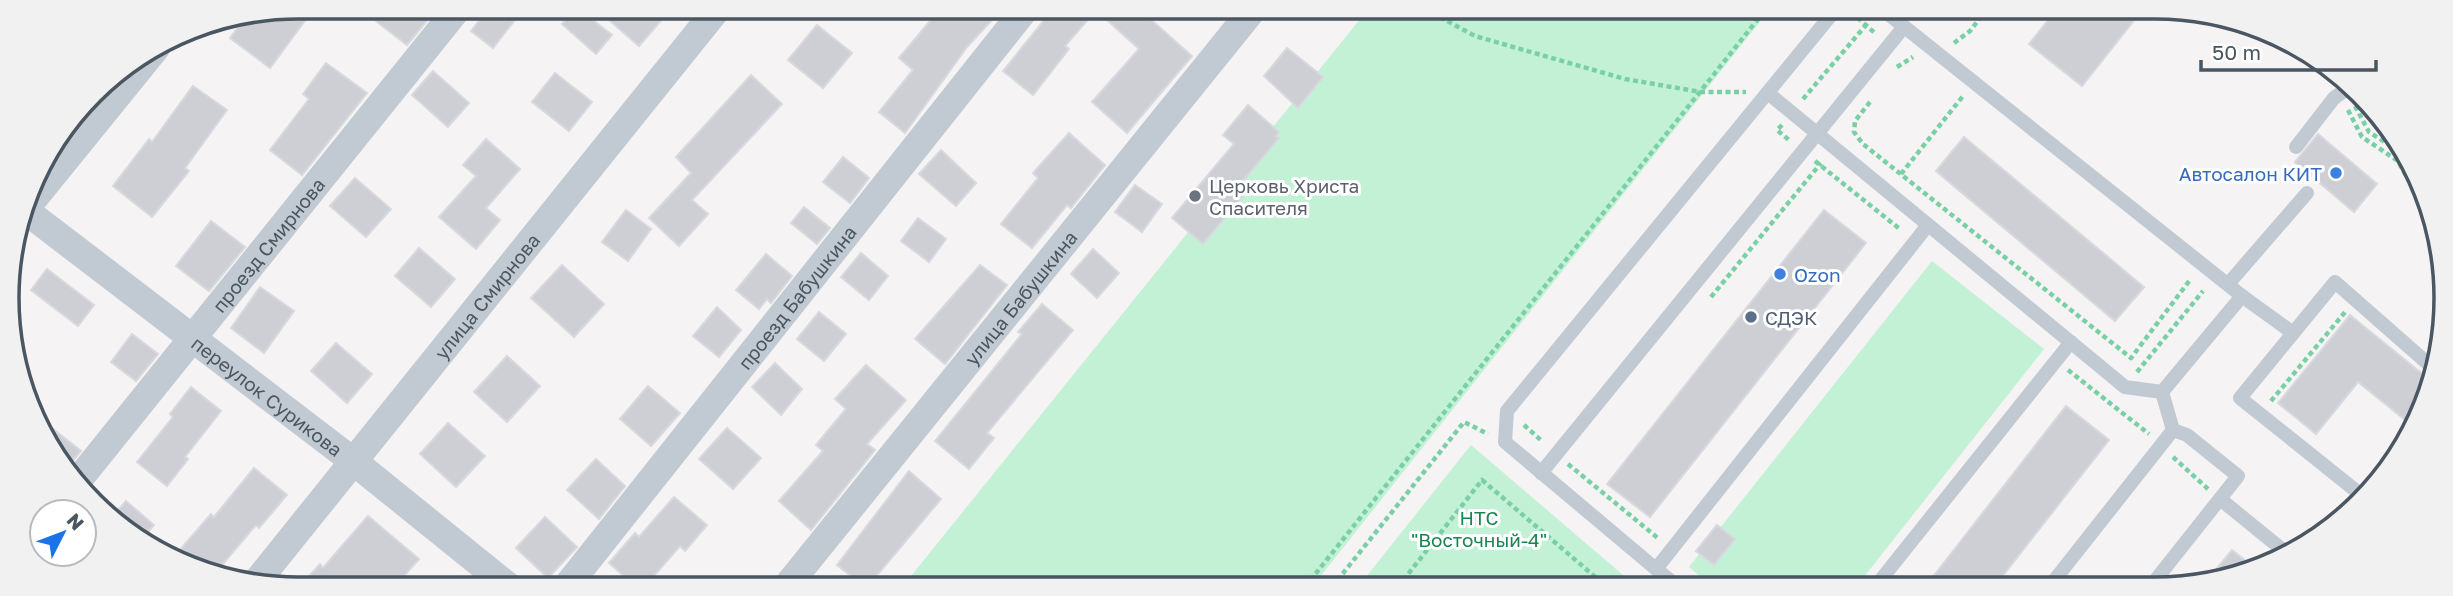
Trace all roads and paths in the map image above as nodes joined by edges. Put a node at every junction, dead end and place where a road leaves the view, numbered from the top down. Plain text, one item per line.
1 (449, 19) edge
2 (709, 19) edge
3 (1017, 19) edge
4 (1245, 19) edge
5 (1443, 19) edge
6 (1758, 19) edge
7 (1828, 19) edge
8 (1893, 19) edge
9 (1980, 19) edge
10 (1903, 28) junction
11 (1939, 55) junction
12 (1896, 68) dead end
13 (139, 69) edge
14 (1954, 86) dead end
15 (1701, 92) junction
16 (2343, 92) edge
17 (1768, 93) junction
18 (1964, 95) junction
19 (2346, 95) edge
20 (2348, 97) edge
21 (1871, 100) dead end
22 (1975, 104) dead end
23 (1816, 133) junction
24 (2387, 144) edge
25 (2296, 147) dead end
26 (2397, 160) edge
27 (1901, 174) junction
28 (40, 192) edge
29 (2307, 193) dead end
30 (32, 214) edge
31 (1928, 225) junction
32 (2179, 271) dead end
33 (2190, 280) junction
34 (2228, 283) junction
35 (2203, 291) junction
36 (2242, 296) junction
37 (2355, 300) junction
38 (2293, 332) junction
39 (194, 338) junction
40 (2071, 342) junction
41 (2426, 362) edge
42 (2125, 387) junction
43 (2162, 392) junction
44 (1507, 411) junction
45 (2260, 414) junction
46 (1464, 422) dead end
47 (2173, 430) junction
48 (1557, 454) junction
49 (353, 461) junction
50 (1541, 473) junction
51 (83, 475) edge
52 (2356, 491) edge
53 (2220, 499) junction
54 (2279, 547) edge
55 (1671, 550) junction
56 (1656, 569) junction
57 (263, 574) edge
58 (497, 577) edge
59 (574, 577) edge
60 (794, 577) edge
61 (1312, 577) edge
62 (1339, 577) edge
63 (1406, 577) edge
64 (1595, 577) edge
65 (1666, 577) edge
66 (1883, 577) edge
67 (2057, 577) edge
68 (2158, 577) edge

1 - 39 street, проезд Смирнова
2 - 49 street, улица Смирнова
3 - 59 street, проезд Бабушкина
4 - 60 street, улица Бабушкина
5 - 15 path
6 - 15 path
7 - 17 lane
8 - 10 lane
9 - 11 path
10 - 11 lane
10 - 23 lane
11 - 12 path
11 - 34 lane
13 - 28 street
14 - 18 path
15 - 17 path
15 - 61 path
16 - 25 lane
17 - 23 lane
17 - 44 lane
18 - 22 path
18 - 27 path
19 - 26 path
20 - 24 path
21 - 27 path
23 - 31 lane
23 - 48 lane
27 - 33 path
29 - 34 lane
30 - 39 street, переулок Сурикова
31 - 40 lane
31 - 55 lane
32 - 33 path
33 - 35 path
34 - 35 path
34 - 36 lane
35 - 42 path
36 - 38 lane
36 - 43 lane
37 - 38 lane
37 - 41 lane
37 - 45 path
38 - 45 lane
39 - 49 street, переулок Сурикова
39 - 51 street, проезд Смирнова
40 - 42 lane
40 - 66 lane
42 - 43 lane
43 - 47 lane
44 - 48 path
44 - 50 lane
45 - 52 lane
46 - 62 path
47 - 53 lane
47 - 67 lane
48 - 50 lane
48 - 55 path
49 - 57 street, улица Смирнова
49 - 58 street, переулок Сурикова
50 - 56 lane
53 - 54 lane
53 - 68 lane
55 - 56 lane
56 - 65 lane
63 - 64 path

